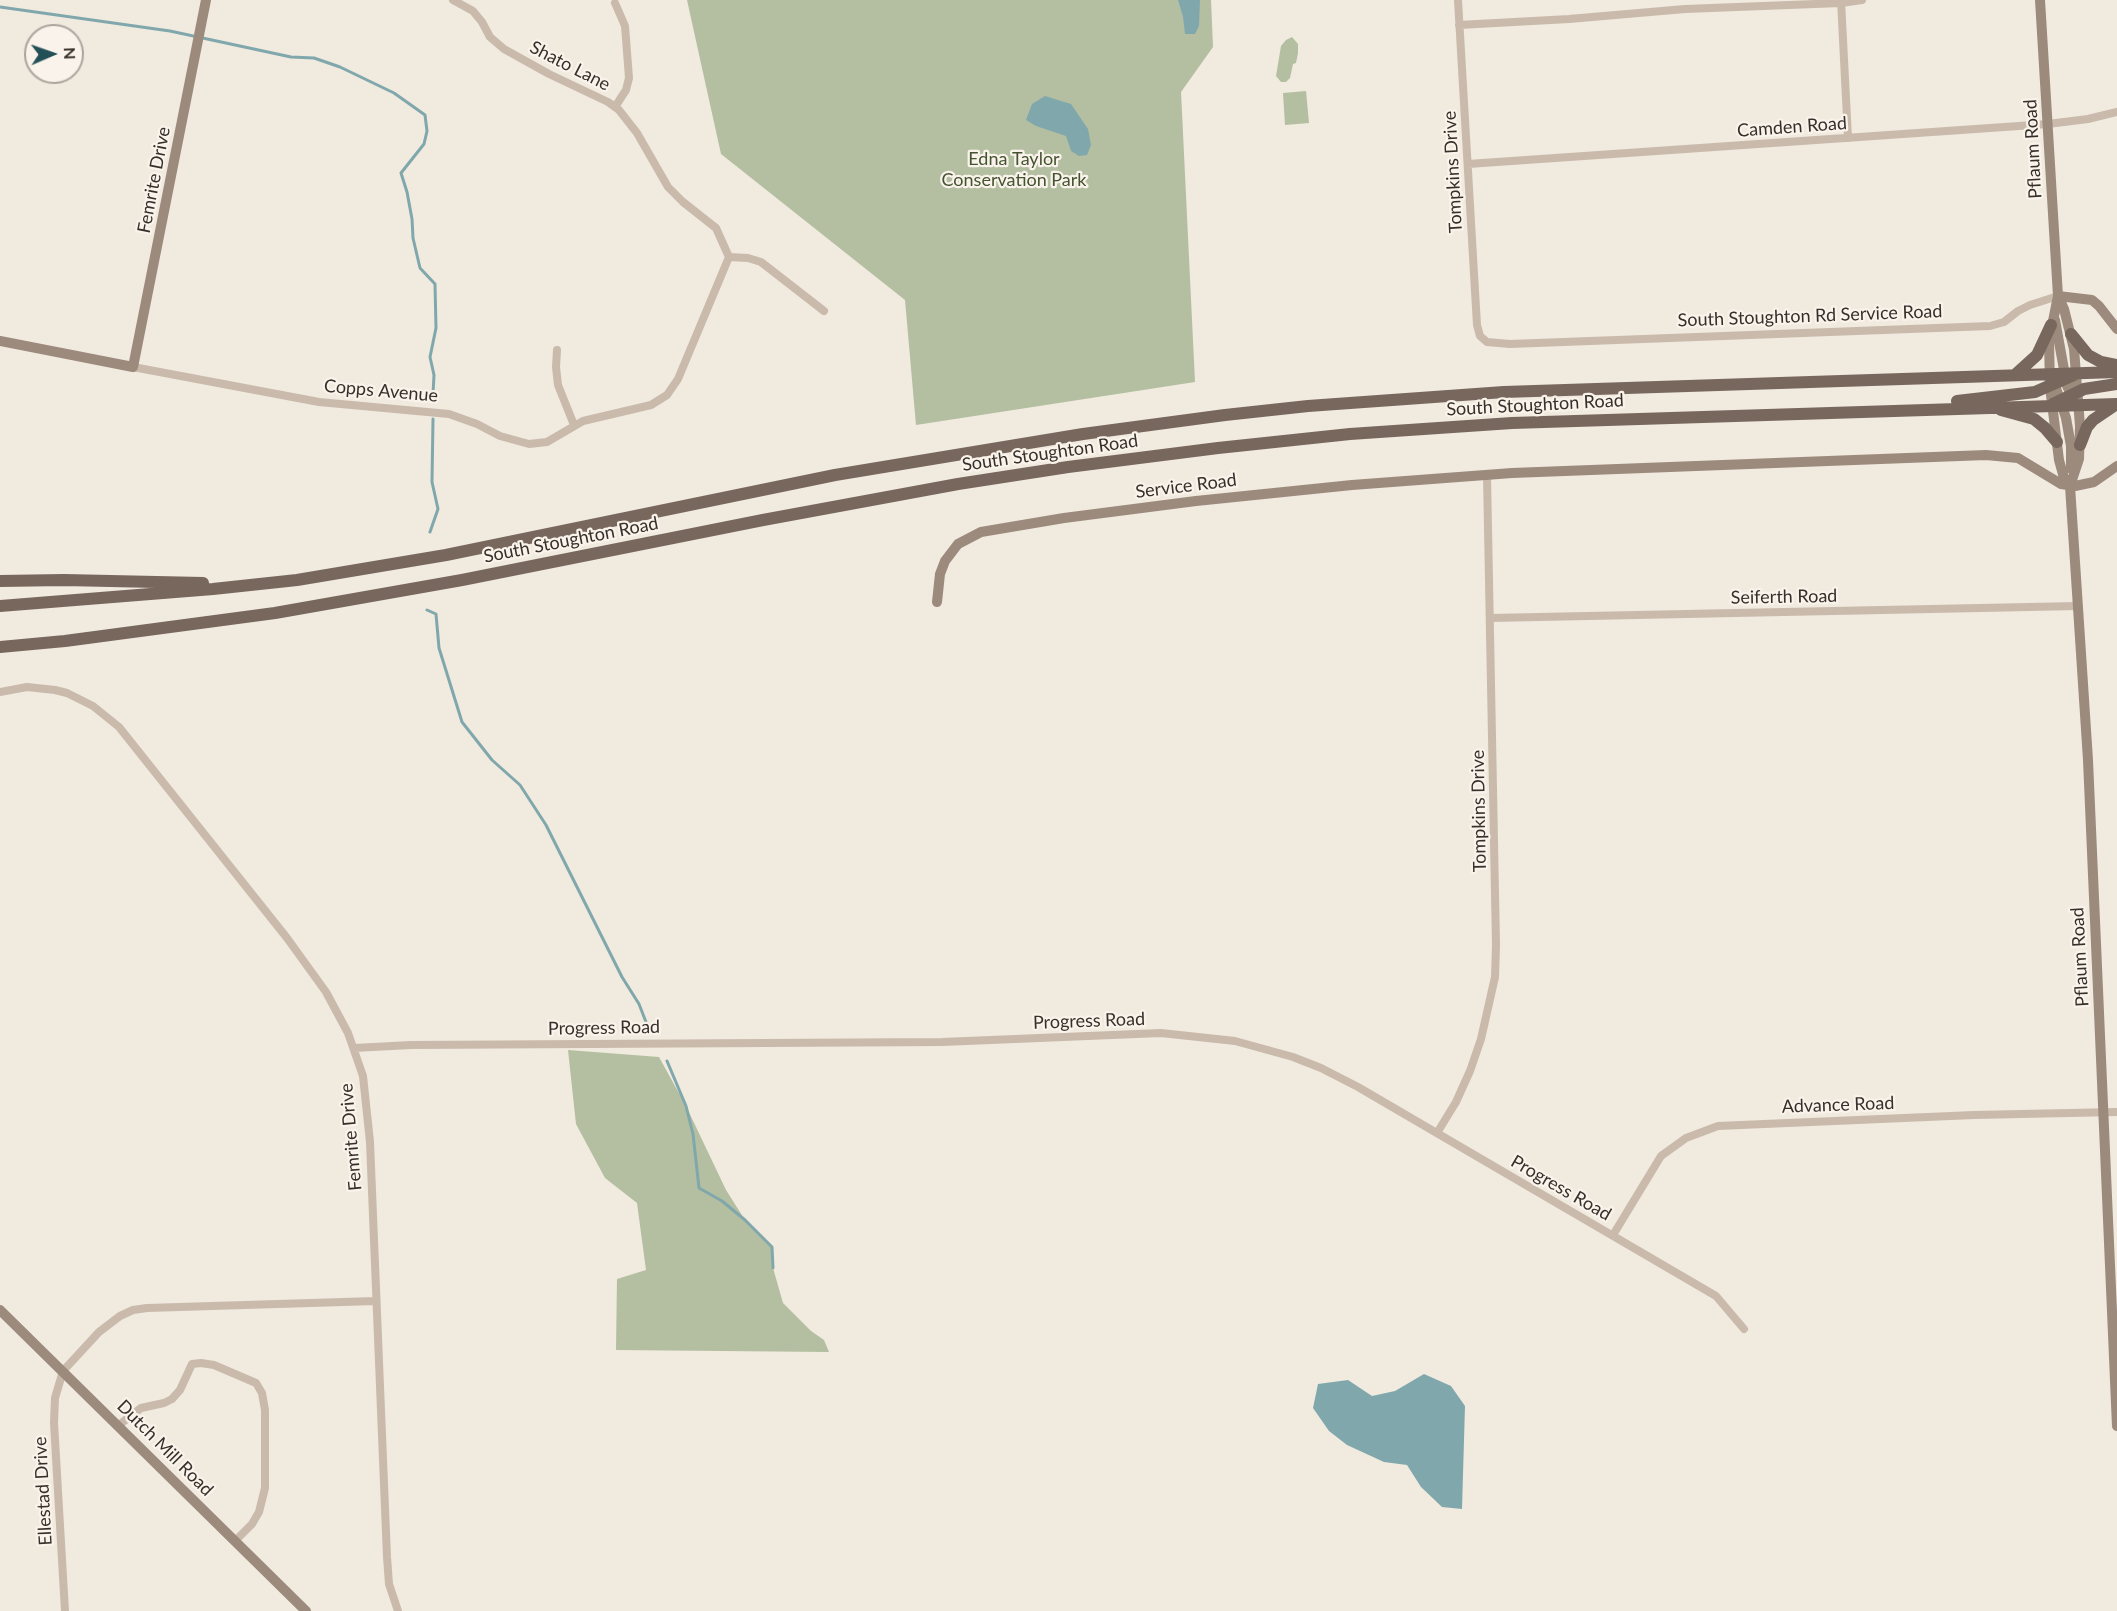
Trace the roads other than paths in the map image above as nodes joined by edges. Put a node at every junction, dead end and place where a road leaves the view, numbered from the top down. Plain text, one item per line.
1 (206, 0) edge
2 (453, 0) edge
3 (1458, 0) edge
4 (1862, 0) edge
5 (2040, 0) edge
6 (1841, 1) edge
7 (615, 3) dead end
8 (1459, 25) junction
9 (615, 107) junction
10 (2117, 112) edge
11 (2048, 124) junction
12 (1848, 138) junction
13 (1468, 164) junction
14 (729, 257) junction
15 (2058, 296) junction
16 (824, 311) dead end
17 (2050, 326) junction
18 (2117, 328) edge
19 (2071, 334) junction
20 (1484, 340) joint
21 (0, 341) edge
22 (557, 350) dead end
23 (2117, 365) edge
24 (133, 367) junction
25 (2117, 372) edge
26 (2016, 374) junction
27 (2060, 379) junction
28 (2117, 384) edge
29 (2065, 399) junction
30 (2079, 404) junction
31 (2117, 404) edge
32 (1995, 406) junction
33 (1897, 410) junction
34 (574, 425) junction
35 (2057, 441) junction
36 (2080, 446) junction
37 (2117, 466) edge
38 (1487, 476) junction
39 (2070, 486) junction
40 (0, 581) edge
41 (228, 587) junction
42 (936, 603) dead end
43 (25, 604) junction
44 (0, 606) edge
45 (2078, 606) junction
46 (0, 614) edge
47 (1490, 618) junction
48 (0, 646) edge
49 (0, 692) edge
50 (354, 1048) junction
51 (2104, 1112) junction
52 (2117, 1112) edge
53 (1437, 1133) junction
54 (1613, 1234) junction
55 (376, 1302) junction
56 (0, 1310) edge
57 (1744, 1329) dead end
58 (63, 1371) junction
59 (119, 1425) junction
60 (2117, 1426) edge
61 (235, 1541) junction
62 (65, 1611) edge
63 (306, 1611) edge
64 (398, 1611) edge

1 - 24 street, Femrite Drive
2 - 9 street, Shato Lane
3 - 8 street, Tompkins Drive
4 - 6 street
5 - 11 street, Pflaum Road
6 - 8 street
6 - 12 street
7 - 9 street
8 - 13 street, Tompkins Drive
9 - 14 street, Shato Lane
10 - 11 street, Camden Road
11 - 12 street, Camden Road
11 - 15 street, Pflaum Road
12 - 13 street, Camden Road
13 - 20 street, Tompkins Drive
14 - 16 street
14 - 34 street, Copps Avenue
15 - 17 street, Pflaum Road
15 - 18 street, South Stoughton Rd Service Road
15 - 19 street, Pflaum Road
15 - 20 street, South Stoughton Rd Service Road
15 - 27 street
17 - 26 main road
17 - 27 street, Pflaum Road
19 - 23 main road
19 - 27 street, Pflaum Road
21 - 24 street, Copps Avenue
22 - 34 street
24 - 34 street, Copps Avenue
25 - 27 main road, South Stoughton Road
26 - 27 main road, South Stoughton Road
26 - 41 main road, South Stoughton Road
27 - 29 street, Pflaum Road
27 - 29 street, Pflaum Road
27 - 33 main road
28 - 29 main road
29 - 30 main road, South Stoughton Road
29 - 32 main road, South Stoughton Road
29 - 35 street, Pflaum Road
29 - 39 street
30 - 31 main road, South Stoughton Road
30 - 36 street, Pflaum Road
31 - 36 main road
32 - 33 main road, South Stoughton Road
32 - 35 main road
33 - 48 main road, South Stoughton Road
35 - 39 street, Pflaum Road
36 - 39 street, Pflaum Road
37 - 39 street
38 - 39 street
38 - 42 street, Service Road
38 - 47 street, Tompkins Drive
39 - 45 street, Pflaum Road
40 - 41 main road
41 - 43 main road, South Stoughton Road
43 - 44 main road, South Stoughton Road
43 - 46 main road
45 - 47 street, Seiferth Road
45 - 51 street, Pflaum Road
47 - 53 street, Tompkins Drive
49 - 50 street, Femrite Drive
50 - 53 street, Progress Road
50 - 55 street, Femrite Drive
51 - 52 street, Advance Road
51 - 54 street, Advance Road
51 - 60 street, Pflaum Road
53 - 54 street, Progress Road
54 - 57 street, Progress Road
55 - 58 street
55 - 64 street, Femrite Drive
56 - 58 street, Dutch Mill Road
58 - 59 street, Dutch Mill Road
58 - 62 street, Ellestad Drive
59 - 61 street, Dutch Mill Road
59 - 61 street
61 - 63 street, Dutch Mill Road

